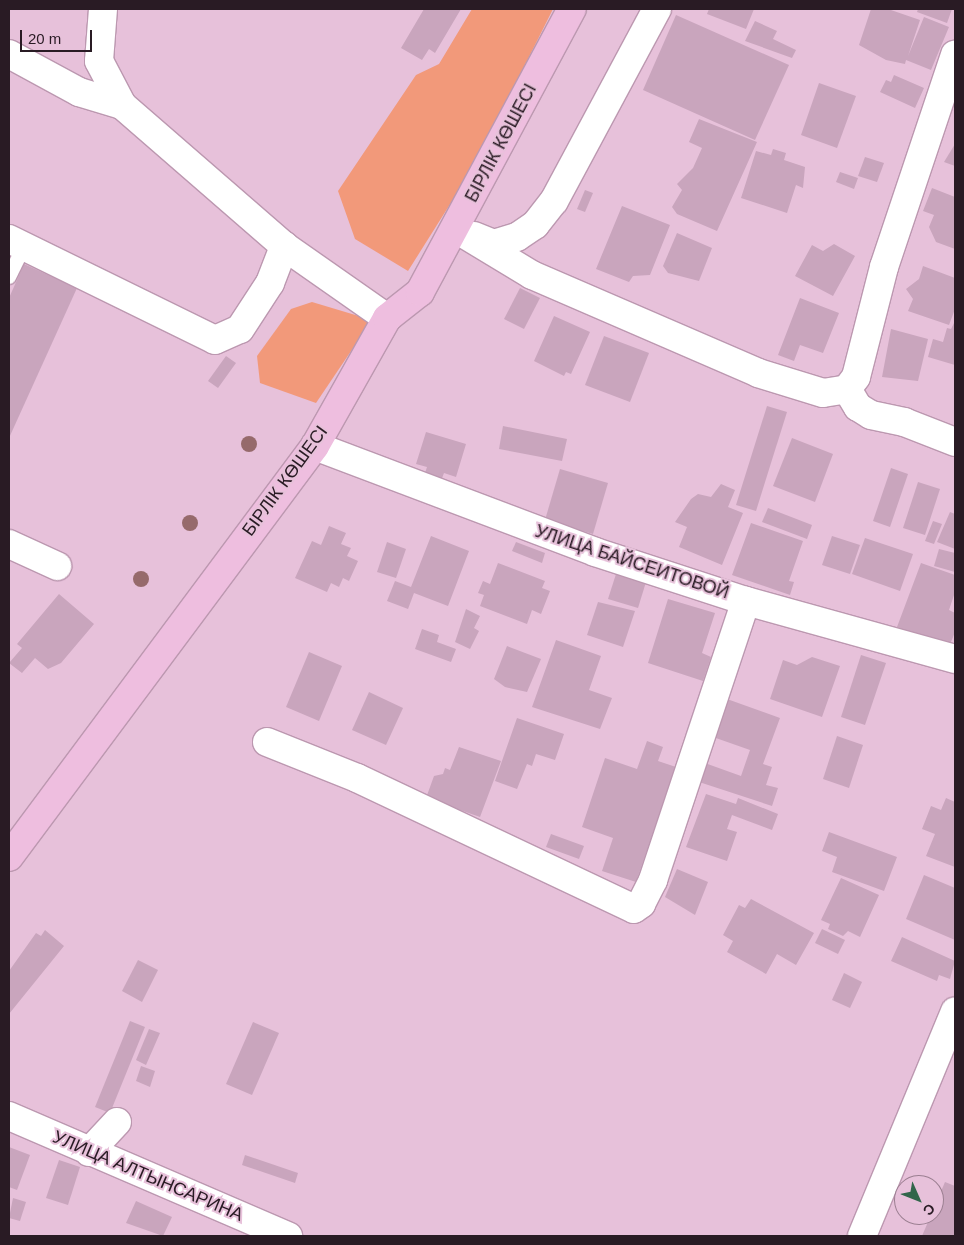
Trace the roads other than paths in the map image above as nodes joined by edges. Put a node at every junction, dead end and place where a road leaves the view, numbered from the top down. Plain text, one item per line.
1 (103, 9) edge
2 (572, 9) edge
3 (657, 9) edge
4 (9, 54) edge
5 (955, 55) edge
6 (122, 105) junction
7 (456, 229) junction
8 (16, 243) edge
9 (284, 246) junction
10 (9, 277) edge
11 (387, 318) junction
12 (847, 389) junction
13 (955, 442) edge
14 (315, 446) junction
15 (9, 544) edge
16 (57, 566) dead end
17 (746, 601) junction
18 (955, 659) edge
19 (268, 742) dead end
20 (9, 857) edge
21 (955, 1012) edge
22 (9, 1116) edge
23 (117, 1122) dead end
24 (90, 1152) junction
25 (288, 1236) edge
26 (862, 1236) edge

1 - 6 street
2 - 7 main road, БІРЛІК КӨШЕСІ
3 - 7 street
4 - 6 street
5 - 12 street
6 - 9 street
7 - 11 main road, БІРЛІК КӨШЕСІ
7 - 12 street
8 - 9 street
8 - 10 lane
9 - 11 street
11 - 14 main road, БІРЛІК КӨШЕСІ
12 - 13 street
14 - 17 street, УЛИЦА БАЙСЕИТОВОЙ
14 - 20 main road, БІРЛІК КӨШЕСІ
15 - 16 street
17 - 18 street, УЛИЦА БАЙСЕИТОВОЙ
17 - 19 street
21 - 26 street
22 - 24 street, УЛИЦА АЛТЫНСАРИНА
23 - 24 street
24 - 25 street, УЛИЦА АЛТЫНСАРИНА

